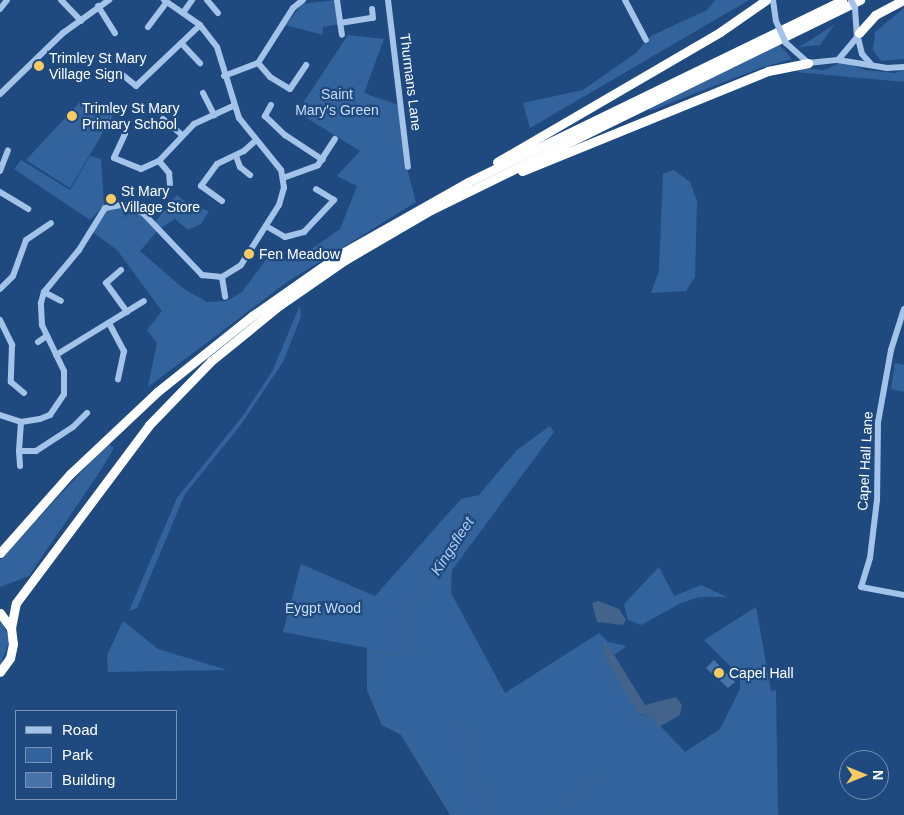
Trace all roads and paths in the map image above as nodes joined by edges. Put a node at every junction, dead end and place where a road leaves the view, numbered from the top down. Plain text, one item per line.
1 (7, 0) edge
2 (61, 0) edge
3 (109, 0) edge
4 (192, 0) edge
5 (207, 0) edge
6 (303, 0) edge
7 (337, 0) edge
8 (388, 0) edge
9 (625, 0) edge
10 (766, 0) edge
11 (772, 0) edge
12 (842, 0) edge
13 (851, 0) edge
14 (903, 0) edge
15 (165, 1) edge
16 (858, 4) edge
17 (98, 6) junction
18 (0, 9) edge
19 (372, 9) dead end
20 (183, 13) junction
21 (218, 13) dead end
22 (81, 21) junction
23 (340, 23) junction
24 (200, 25) junction
25 (148, 27) dead end
26 (114, 33) dead end
27 (342, 35) dead end
28 (858, 35) junction
29 (646, 40) dead end
30 (183, 45) junction
31 (838, 60) junction
32 (200, 63) dead end
33 (258, 63) junction
34 (808, 63) junction
35 (306, 65) dead end
36 (874, 66) junction
37 (904, 67) edge
38 (119, 72) dead end
39 (224, 76) junction
40 (203, 93) dead end
41 (0, 94) edge
42 (271, 105) dead end
43 (233, 106) junction
44 (214, 115) junction
45 (163, 119) dead end
46 (125, 134) dead end
47 (182, 136) junction
48 (335, 139) dead end
49 (255, 141) junction
50 (8, 150) dead end
51 (236, 156) junction
52 (323, 160) junction
53 (159, 162) junction
54 (408, 167) dead end
55 (0, 171) edge
56 (250, 175) dead end
57 (283, 178) junction
58 (493, 180) junction
59 (468, 182) junction
60 (170, 184) dead end
61 (316, 189) dead end
62 (0, 192) edge
63 (222, 201) dead end
64 (430, 206) junction
65 (28, 209) dead end
66 (414, 215) junction
67 (50, 223) dead end
68 (266, 226) junction
69 (121, 270) dead end
70 (222, 277) junction
71 (0, 289) edge
72 (44, 292) junction
73 (225, 297) dead end
74 (61, 301) dead end
75 (144, 301) dead end
76 (904, 308) edge
77 (127, 312) junction
78 (0, 320) edge
79 (110, 326) junction
80 (47, 336) junction
81 (38, 342) dead end
82 (56, 355) junction
83 (118, 379) dead end
84 (24, 393) dead end
85 (86, 413) dead end
86 (0, 415) edge
87 (21, 422) junction
88 (19, 451) junction
89 (20, 466) dead end
90 (0, 553) edge
91 (904, 595) edge
92 (0, 614) edge
93 (11, 628) junction
94 (0, 672) edge

1 - 18 street
2 - 22 street
3 - 17 street
4 - 20 street
5 - 21 street
6 - 33 street
7 - 23 street
8 - 54 street, Thurmans Lane
9 - 29 street
10 - 59 highway
11 - 34 street, bridge
12 - 59 highway
13 - 16 street, bridge
14 - 28 highway
15 - 20 street
15 - 25 street
16 - 28 street
16 - 58 highway
17 - 22 street
17 - 26 street
19 - 23 street
20 - 24 street
22 - 41 street
23 - 27 street
24 - 30 street
24 - 39 street
28 - 31 street
28 - 36 street
30 - 32 street
30 - 38 street
31 - 34 street
31 - 36 street
33 - 35 street
33 - 39 street
34 - 58 highway
36 - 37 street
39 - 43 street
40 - 44 street
42 - 52 street
43 - 44 street
43 - 49 street
44 - 47 street
45 - 47 street
46 - 53 street
47 - 53 street
48 - 52 street
49 - 51 street
49 - 57 street
50 - 55 street
51 - 56 street
51 - 63 street
52 - 57 street
53 - 60 street
57 - 68 street
58 - 64 highway
59 - 64 highway
61 - 68 street
62 - 65 street
64 - 66 highway
66 - 90 highway
66 - 93 highway
67 - 71 street
68 - 70 street
69 - 77 street
70 - 72 street
70 - 73 street
72 - 74 street
72 - 80 street
75 - 77 street
76 - 91 street, Capel Hall Lane
77 - 79 street
78 - 84 street
79 - 82 street
79 - 83 street
80 - 81 street
80 - 82 street
82 - 87 street
85 - 88 street
86 - 87 street
87 - 88 street
88 - 89 street
92 - 93 highway
93 - 94 highway

